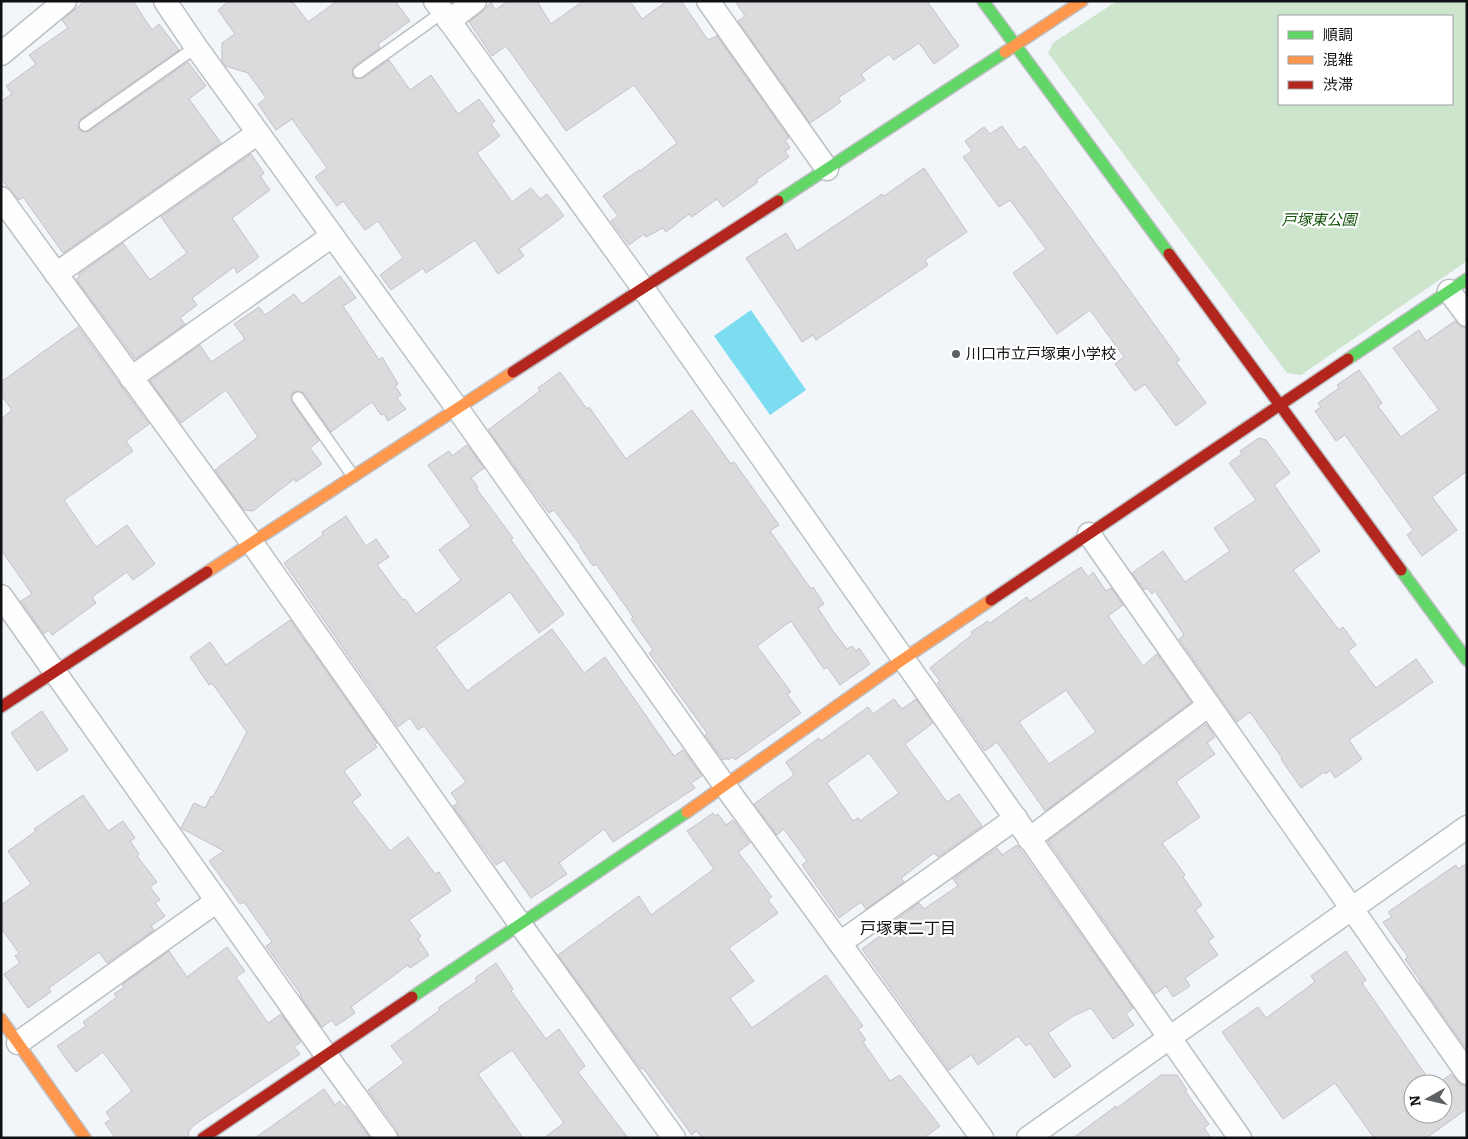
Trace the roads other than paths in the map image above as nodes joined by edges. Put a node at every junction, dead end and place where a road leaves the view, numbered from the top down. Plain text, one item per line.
1 (65, 1) edge
2 (165, 1) edge
3 (475, 1) edge
4 (708, 1) edge
5 (983, 1) edge
6 (1082, 1) edge
7 (442, 11) edge
8 (1016, 45) junction
9 (196, 47) junction
10 (1, 54) edge
11 (359, 72) dead end
12 (86, 124) dead end
13 (258, 133) junction
14 (827, 169) junction
15 (1, 198) edge
16 (332, 236) junction
17 (56, 274) junction
18 (1458, 285) edge
19 (642, 287) junction
20 (1467, 315) edge
21 (132, 378) junction
22 (298, 398) dead end
23 (1280, 405) junction
24 (456, 408) junction
25 (353, 476) junction
26 (1089, 534) junction
27 (252, 543) junction
28 (1, 596) edge
29 (902, 660) junction
30 (1467, 660) edge
31 (55, 670) junction
32 (1209, 705) junction
33 (1, 707) edge
34 (725, 786) junction
35 (1016, 818) junction
36 (1467, 826) edge
37 (1029, 839) junction
38 (217, 901) junction
39 (1352, 908) junction
40 (520, 924) junction
41 (840, 943) junction
42 (1, 1019) edge
43 (1169, 1037) junction
44 (18, 1043) junction
45 (326, 1055) junction
46 (1467, 1074) edge
47 (85, 1138) edge
48 (203, 1138) edge
49 (386, 1138) edge
50 (674, 1138) edge
51 (982, 1138) edge
52 (1028, 1138) edge
53 (1240, 1138) edge

1 - 10 street
2 - 9 street
3 - 7 street
4 - 14 street
5 - 8 street
6 - 8 street
7 - 11 lane
7 - 19 street
8 - 14 street
8 - 23 street
9 - 12 lane
9 - 13 street
13 - 16 street
13 - 17 street
14 - 19 street
15 - 17 street
16 - 21 street
16 - 24 street
17 - 21 street
18 - 20 street
18 - 23 street
19 - 24 street
19 - 29 street
21 - 27 street
22 - 25 lane
23 - 26 street
23 - 30 street
24 - 25 street
24 - 34 street
25 - 27 street
26 - 29 street
26 - 32 street
27 - 31 street
27 - 40 street
28 - 31 street
29 - 34 street
29 - 35 street
31 - 33 street
31 - 38 street
32 - 37 street
32 - 39 street
34 - 40 street
34 - 41 street
35 - 37 street
35 - 41 street
36 - 39 street
37 - 43 street
38 - 44 street
38 - 45 street
39 - 43 street
39 - 46 street
40 - 45 street
40 - 50 street
41 - 51 street
42 - 44 street
43 - 52 street
43 - 53 street
44 - 47 street
45 - 48 street
45 - 49 street

